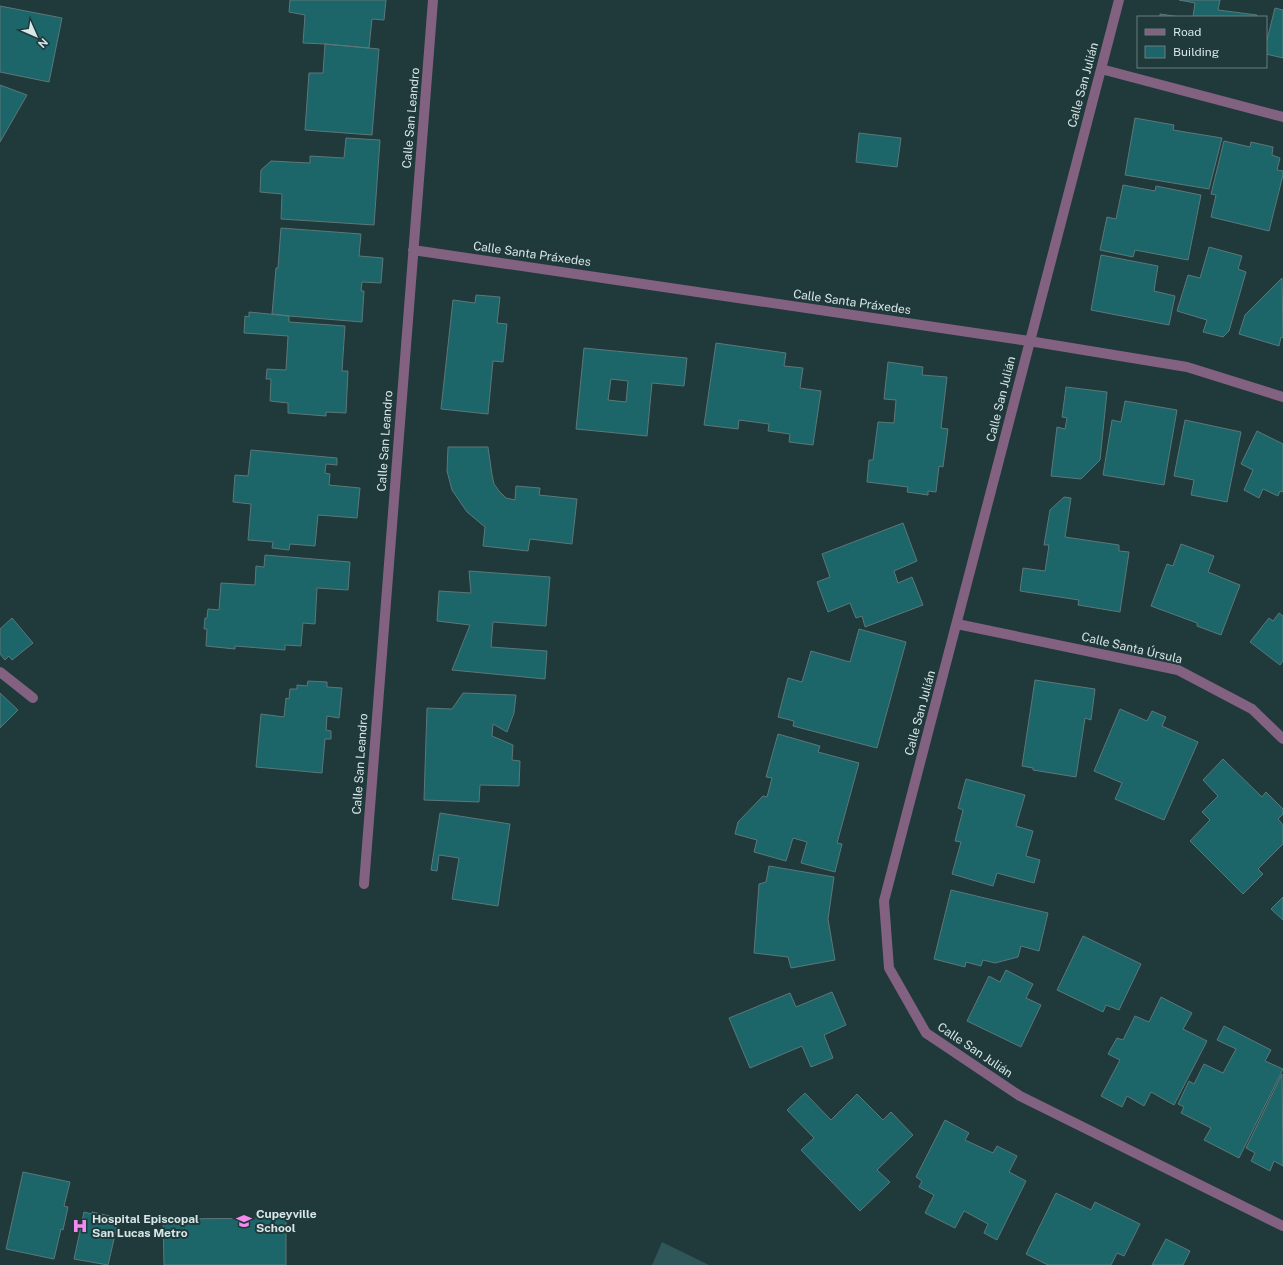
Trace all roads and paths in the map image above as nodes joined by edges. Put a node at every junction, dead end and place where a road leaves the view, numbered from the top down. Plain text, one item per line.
1 (433, 0) edge
2 (1120, 0) edge
3 (1101, 69) junction
4 (1283, 117) edge
5 (414, 250) junction
6 (1030, 341) junction
7 (1283, 397) edge
8 (957, 624) junction
9 (0, 672) edge
10 (33, 698) dead end
11 (1283, 739) edge
12 (364, 884) dead end
13 (1283, 1226) edge

1 - 5 street, Calle San Leandro
2 - 3 street, Calle San Julián
3 - 4 street
3 - 6 street, Calle San Julián
5 - 6 street, Calle Santa Práxedes
5 - 12 street, Calle San Leandro
6 - 7 street, Calle Santa Práxedes
6 - 8 street, Calle San Julián
8 - 11 street, Calle Santa Úrsula
8 - 13 street, Calle San Julián
9 - 10 street

